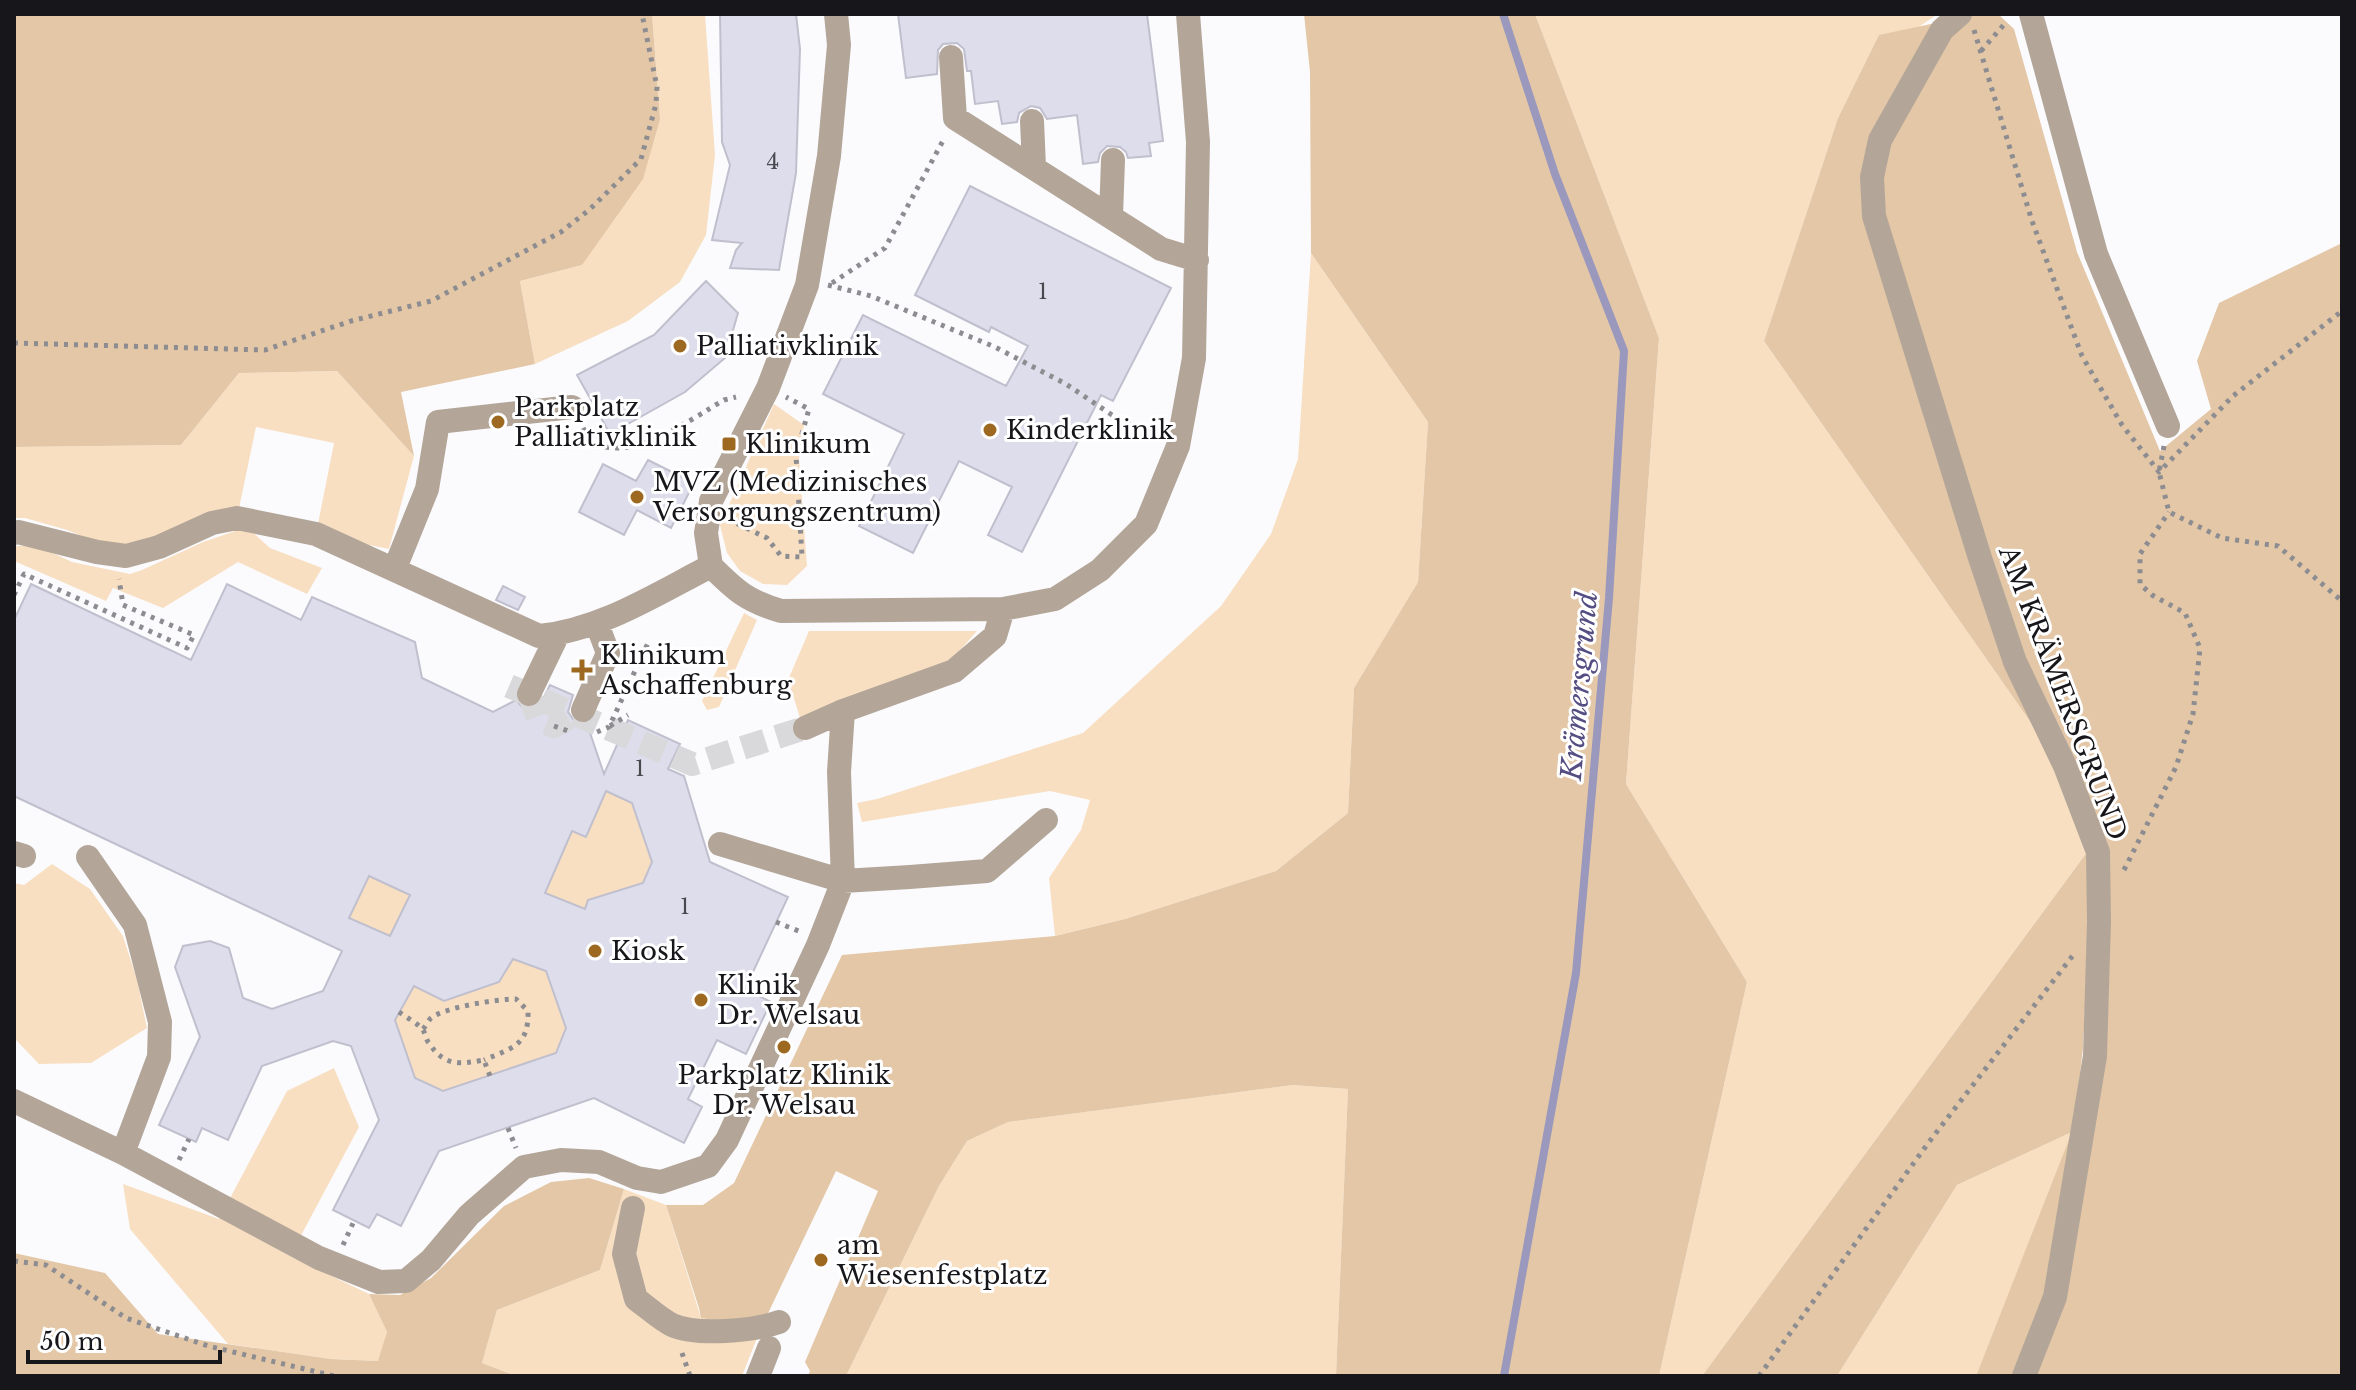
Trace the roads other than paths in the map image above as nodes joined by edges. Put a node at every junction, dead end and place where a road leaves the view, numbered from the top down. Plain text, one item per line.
1 (836, 14) edge
2 (1188, 14) edge
3 (2031, 14) edge
4 (1967, 20) edge
5 (951, 57) dead end
6 (1032, 121) dead end
7 (1113, 160) dead end
8 (1034, 167) junction
9 (1111, 216) junction
10 (1197, 260) junction
11 (572, 407) dead end
12 (2168, 426) road end
13 (14, 533) edge
14 (711, 566) junction
15 (395, 568) junction
16 (1003, 609) junction
17 (597, 624) junction
18 (558, 634) junction
19 (529, 694) dead end
20 (583, 710) tunnel mouth
21 (843, 711) junction
22 (805, 728) tunnel mouth
23 (1046, 820) dead end
24 (720, 844) dead end
25 (88, 857) dead end
26 (843, 881) junction
27 (14, 1101) edge
28 (123, 1153) junction
29 (637, 1178) junction
30 (661, 1182) junction
31 (633, 1208) junction
32 (779, 1322) dead end
33 (769, 1348) dead end
34 (758, 1376) edge
35 (2024, 1376) edge

1 - 14 street
2 - 10 street
3 - 12 street
4 - 35 street, AM KRÄMERSGRUND
5 - 8 street
6 - 8 street
7 - 9 street
8 - 9 street
9 - 10 street
10 - 16 street
11 - 15 street
13 - 15 street
14 - 16 street
14 - 17 street
15 - 18 street
16 - 21 street
17 - 18 street
17 - 20 street
18 - 19 street
21 - 22 street
21 - 26 street
23 - 26 street
24 - 26 street
25 - 28 street
26 - 30 street
27 - 28 street
28 - 29 street
29 - 30 street
29 - 31 street
30 - 31 street
31 - 32 street
33 - 34 street

